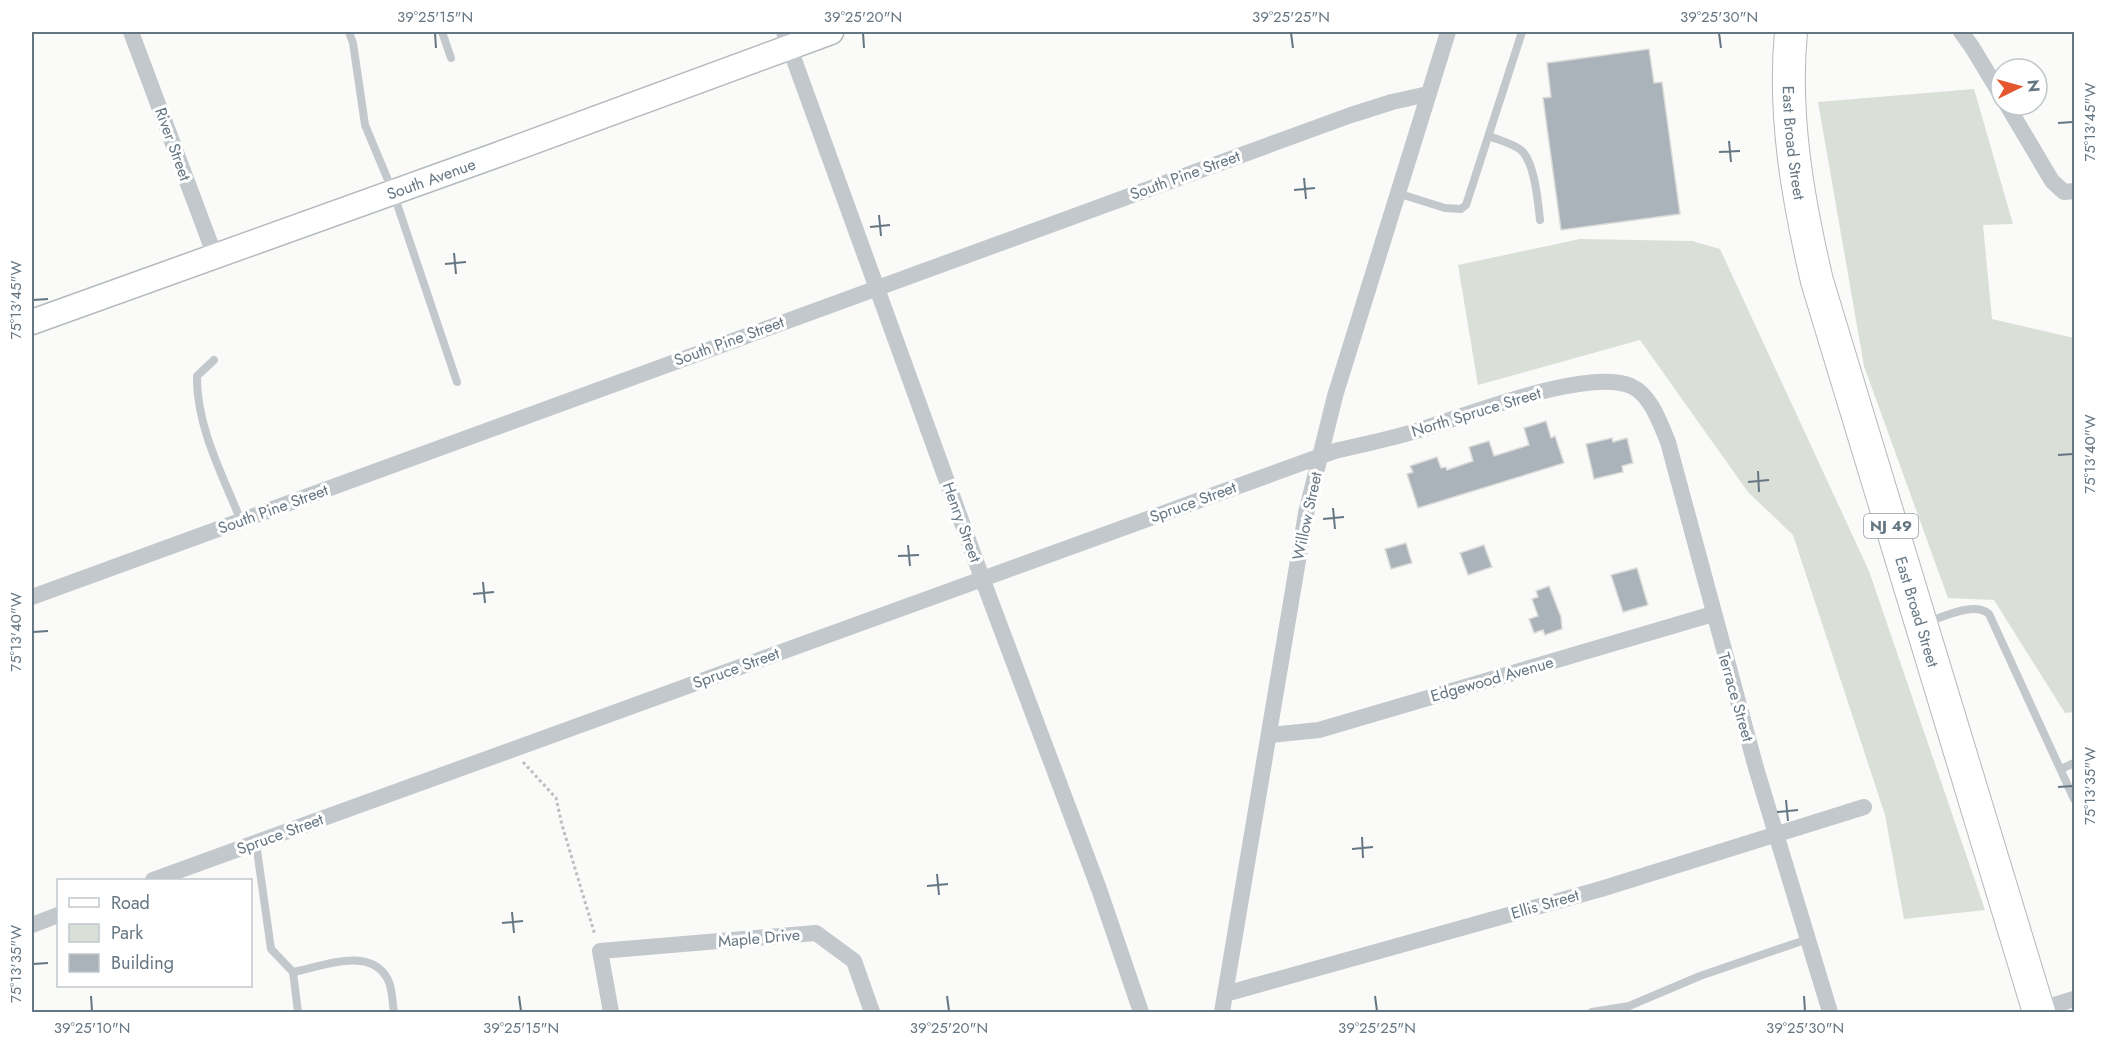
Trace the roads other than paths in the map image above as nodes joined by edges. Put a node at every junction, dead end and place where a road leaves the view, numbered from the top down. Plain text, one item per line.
1 (131, 32) edge
2 (349, 32) edge
3 (442, 32) edge
4 (831, 32) edge
5 (1448, 32) edge
6 (1522, 32) edge
7 (1791, 32) edge
8 (1961, 32) edge
9 (787, 39) edge
10 (451, 58) dead end
11 (1989, 75) edge
12 (1428, 94) junction
13 (2014, 117) edge
14 (1489, 136) junction
15 (2074, 191) edge
16 (393, 192) junction
17 (1397, 193) junction
18 (1540, 220) dead end
19 (214, 256) junction
20 (877, 287) junction
21 (32, 322) edge
22 (213, 360) dead end
23 (457, 382) dead end
24 (1633, 387) joint
25 (1320, 457) junction
26 (241, 521) junction
27 (982, 578) junction
28 (32, 597) edge
29 (1713, 614) junction
30 (1921, 624) junction
31 (1270, 735) junction
32 (2074, 763) edge
33 (2061, 770) junction
34 (2074, 799) edge
35 (1863, 807) dead end
36 (1776, 834) junction
37 (256, 843) junction
38 (156, 879) edge
39 (57, 915) edge
40 (32, 925) edge
41 (1808, 939) junction
42 (293, 972) junction
43 (1225, 994) junction
44 (2074, 999) edge
45 (298, 1012) edge
46 (394, 1012) edge
47 (611, 1012) edge
48 (872, 1012) edge
49 (1141, 1012) edge
50 (1222, 1012) edge
51 (1592, 1012) edge
52 (1830, 1012) edge
53 (2035, 1012) edge

1 - 19 street, River Street
2 - 16 lane
3 - 10 lane
4 - 9 main road, South Avenue
5 - 12 street, Willow Street
6 - 14 lane
7 - 30 highway, East Broad Street / NJ 49
8 - 11 street
9 - 16 main road, South Avenue
9 - 20 street, Henry Street
12 - 17 street, Willow Street
12 - 20 street, South Pine Street
13 - 15 street
14 - 17 lane
14 - 18 lane
16 - 19 main road, South Avenue
16 - 23 lane
17 - 25 street, Willow Street
19 - 21 main road, South Avenue
20 - 26 street, South Pine Street
20 - 27 street, Henry Street
22 - 26 lane
24 - 25 street, North Spruce Street
24 - 29 street, Terrace Street
25 - 27 street, Spruce Street
25 - 31 street, Willow Street
26 - 28 street, South Pine Street
27 - 37 street, Spruce Street
27 - 49 street, Henry Street
29 - 31 street, Edgewood Avenue
29 - 36 street, Terrace Street
30 - 33 lane
30 - 53 highway, East Broad Street / NJ 49
31 - 43 street, Willow Street
32 - 33 lane
33 - 34 lane
35 - 36 street, Ellis Street
36 - 41 street, Terrace Street
36 - 43 street, Ellis Street
37 - 38 street, Spruce Street
37 - 42 lane
39 - 40 street
41 - 51 lane
41 - 52 street, Terrace Street
42 - 45 lane
42 - 46 lane
43 - 50 street, Willow Street
44 - 53 street
47 - 48 street, Maple Drive

